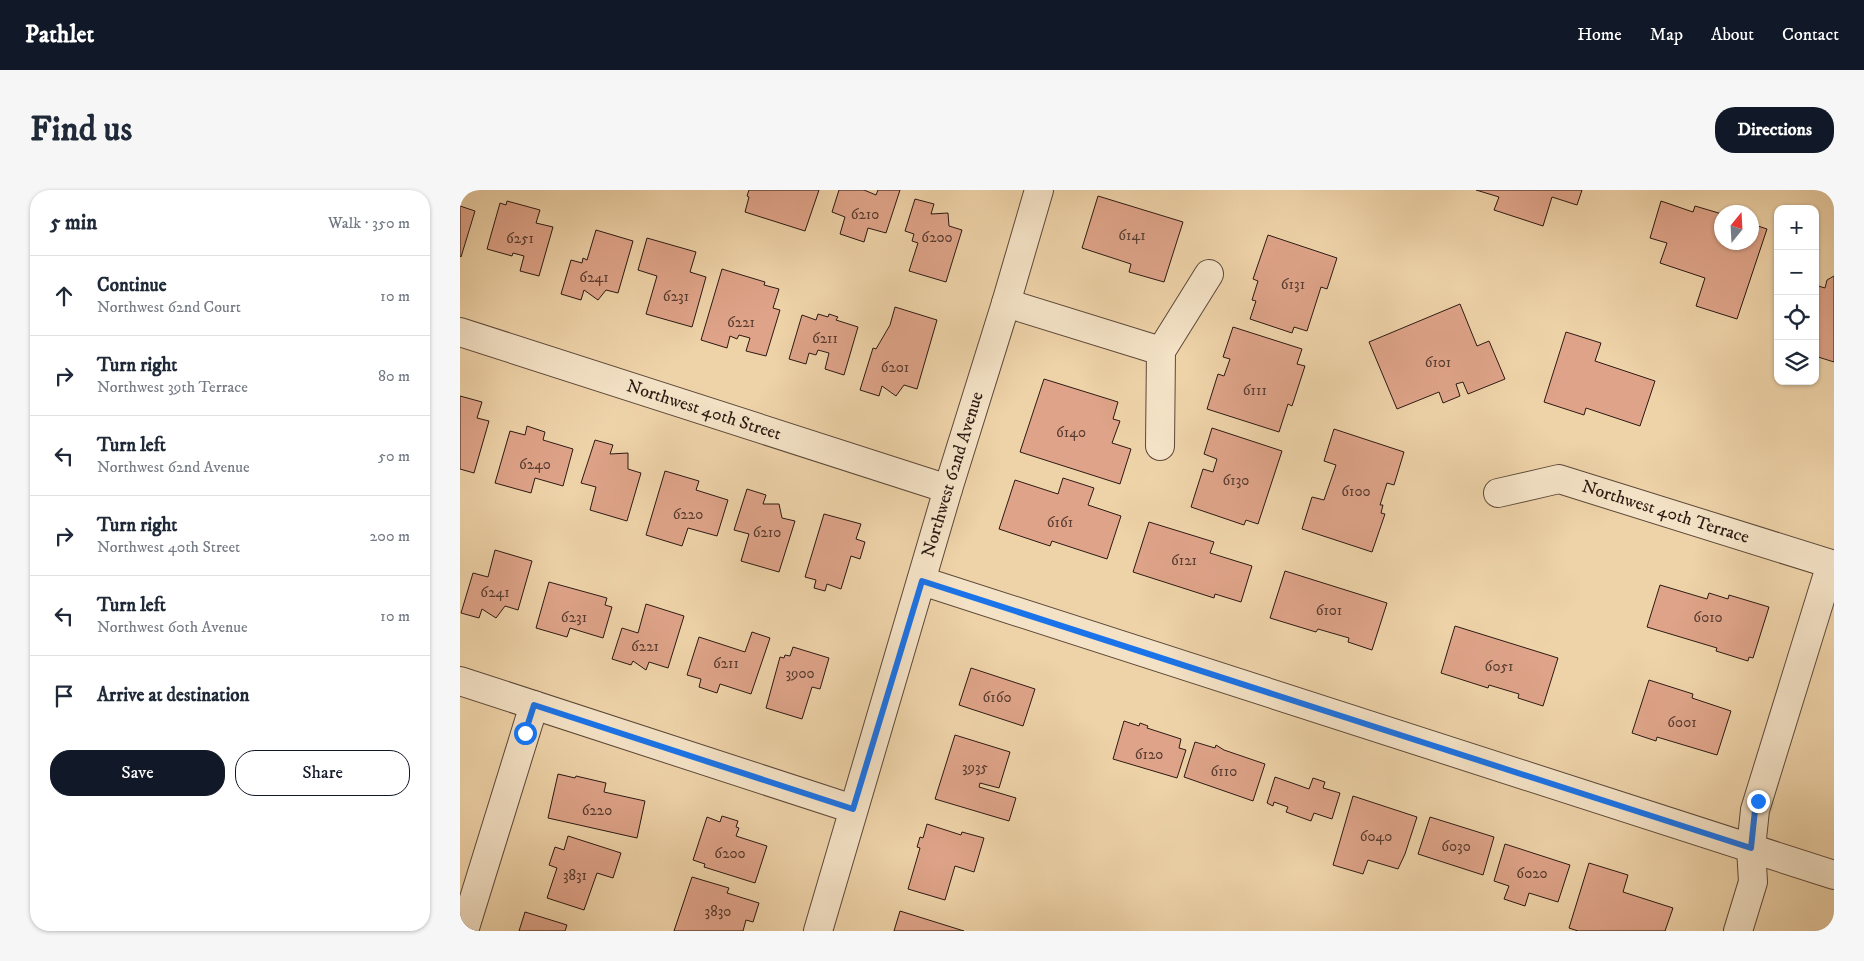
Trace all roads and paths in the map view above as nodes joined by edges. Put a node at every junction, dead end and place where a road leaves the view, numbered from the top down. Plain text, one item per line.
1 (1039, 190) edge
2 (1209, 274) dead end
3 (1006, 303) junction
4 (460, 332) edge
5 (1161, 351) junction
6 (1160, 446) dead end
7 (948, 489) junction
8 (1498, 493) dead end
9 (922, 581) junction
10 (460, 681) edge
11 (534, 705) junction
12 (853, 809) junction
13 (1751, 848) junction
14 (1834, 875) edge
15 (464, 931) edge
16 (818, 931) edge
17 (1738, 931) edge

1 - 3 street, Northwest 62nd Avenue
2 - 5 street
3 - 5 street
3 - 7 street, Northwest 62nd Avenue
4 - 7 street, Northwest 40th Street
5 - 6 street
7 - 9 street, Northwest 62nd Avenue
8 - 13 street, Northwest 40th Terrace
9 - 12 street, Northwest 62nd Avenue
9 - 13 street
10 - 11 street
11 - 12 street
11 - 15 street
12 - 16 street, Northwest 62nd Avenue
13 - 14 street
13 - 17 street

